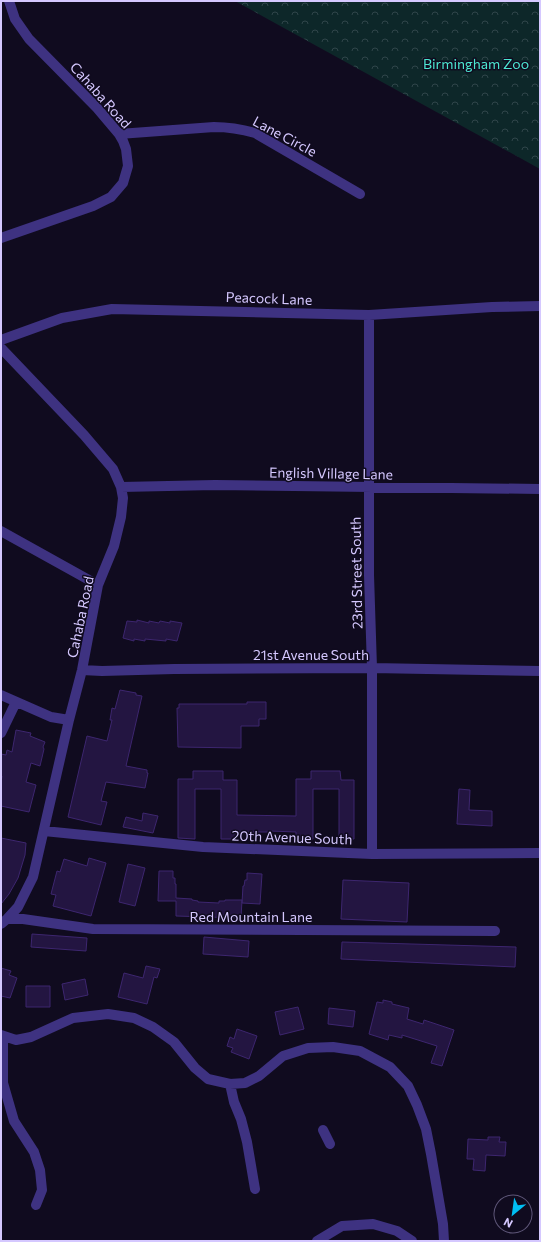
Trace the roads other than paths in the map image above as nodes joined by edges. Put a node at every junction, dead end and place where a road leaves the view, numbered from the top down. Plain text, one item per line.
1 (9, 1) edge
2 (119, 134) junction
3 (360, 194) dead end
4 (1, 238) edge
5 (540, 306) edge
6 (369, 315) junction
7 (1, 340) edge
8 (1, 348) edge
9 (121, 487) junction
10 (369, 488) junction
11 (540, 490) edge
12 (1, 531) edge
13 (98, 585) junction
14 (372, 668) junction
15 (82, 670) junction
16 (540, 671) edge
17 (1, 695) edge
18 (16, 702) junction
19 (68, 720) junction
20 (1, 733) edge
21 (44, 831) junction
22 (539, 853) edge
23 (372, 854) junction
24 (4, 921) edge
25 (495, 931) dead end
26 (2, 1035) edge
27 (230, 1084) junction
28 (323, 1130) dead end
29 (330, 1144) dead end
30 (255, 1190) dead end
31 (36, 1205) dead end
32 (317, 1241) edge
33 (412, 1241) edge
34 (444, 1241) edge

1 - 2 street, Cahaba Road
2 - 3 street, Lane Circle
2 - 4 street, Cahaba Road
5 - 6 street, Peacock Lane
6 - 7 street, Peacock Lane
6 - 10 street, 23rd Street South
8 - 9 street, Cahaba Road
9 - 10 street, English Village Lane
9 - 13 street, Cahaba Road
10 - 11 street, English Village Lane
10 - 14 street, 23rd Street South
12 - 13 street
13 - 15 street, Cahaba Road
14 - 15 street, 21st Avenue South
14 - 16 street, 21st Avenue South
14 - 23 street, 23rd Street South
15 - 19 street, Cahaba Road
17 - 18 street
18 - 19 street
18 - 20 street
19 - 21 street, Cahaba Road
21 - 23 street, 20th Avenue South
21 - 24 street, Cahaba Road
22 - 23 street, 20th Avenue South
24 - 25 street, Red Mountain Lane
26 - 27 street
26 - 31 street
27 - 30 street
27 - 34 street
28 - 29 street
32 - 33 street

